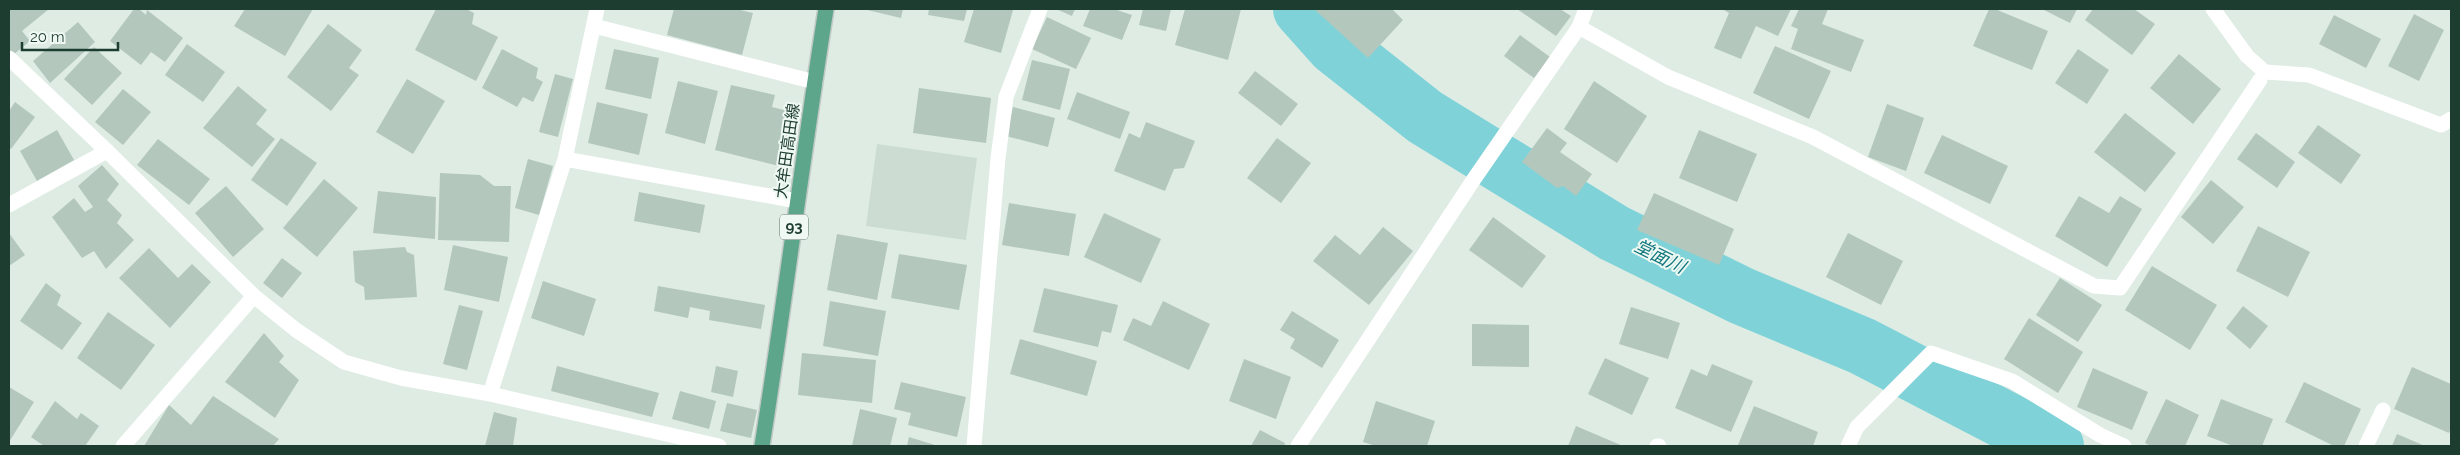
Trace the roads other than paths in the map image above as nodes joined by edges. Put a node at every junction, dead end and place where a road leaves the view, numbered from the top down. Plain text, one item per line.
1 (597, 9) edge
2 (826, 9) edge
3 (1040, 9) edge
4 (1586, 9) edge
5 (2213, 9) edge
6 (594, 26) junction
7 (1579, 27) junction
8 (9, 58) edge
9 (2260, 80) dead end
10 (814, 82) junction
11 (2451, 119) edge
12 (107, 151) junction
13 (565, 159) junction
14 (797, 201) junction
15 (9, 205) edge
16 (254, 296) junction
17 (490, 394) junction
18 (2383, 410) dead end
19 (123, 446) edge
20 (719, 446) edge
21 (762, 446) edge
22 (974, 446) edge
23 (1298, 446) edge
24 (1848, 446) edge
25 (2124, 446) edge
26 (2366, 446) edge

1 - 6 street
2 - 10 main road, 大牟田高田線 / 93
3 - 22 street
4 - 7 street
5 - 11 street
6 - 10 street
6 - 13 street
7 - 9 street
7 - 23 street
8 - 12 street
10 - 14 main road, 大牟田高田線 / 93
12 - 15 street
12 - 16 street
13 - 14 street
13 - 17 street
14 - 21 main road, 大牟田高田線 / 93
16 - 17 street
16 - 19 street
17 - 20 street
18 - 26 street
24 - 25 street

